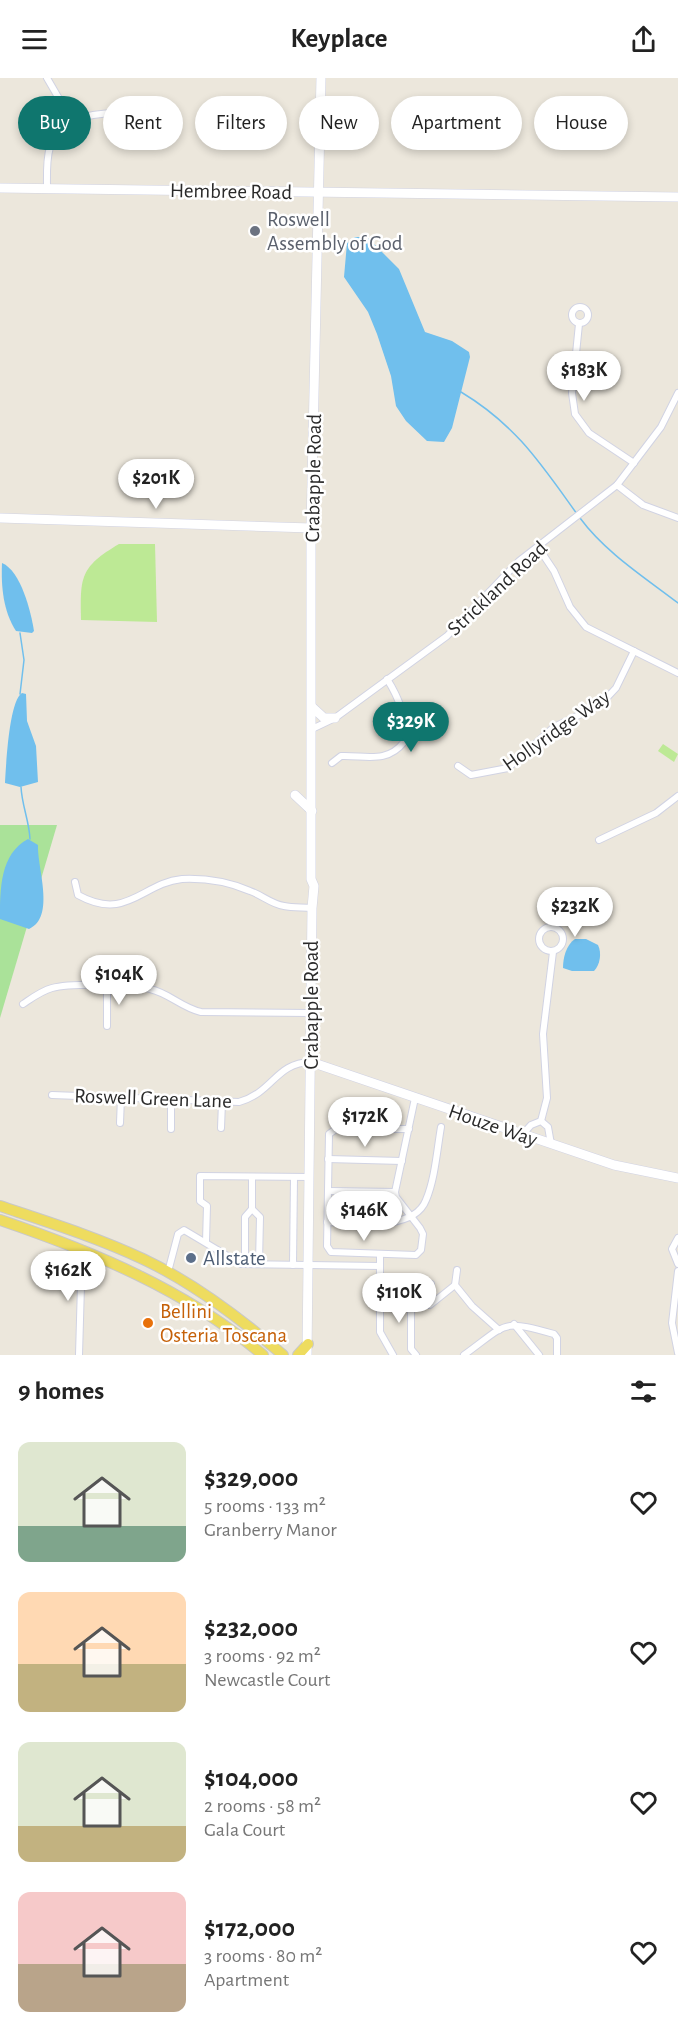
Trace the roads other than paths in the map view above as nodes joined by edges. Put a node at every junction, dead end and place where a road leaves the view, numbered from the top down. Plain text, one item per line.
1 (47, 78) edge
2 (321, 78) edge
3 (57, 96) edge
4 (51, 150) edge
5 (0, 188) edge
6 (47, 188) junction
7 (319, 193) junction
8 (678, 197) edge
9 (579, 324) dead end
10 (678, 393) edge
11 (634, 463) junction
12 (617, 485) junction
13 (0, 518) edge
14 (678, 518) edge
15 (297, 528) junction
16 (311, 528) junction
17 (311, 543) junction
18 (538, 547) junction
19 (634, 651) junction
20 (678, 673) edge
21 (387, 679) junction
22 (312, 707) junction
23 (335, 718) junction
24 (312, 729) junction
25 (333, 762) dead end
26 (458, 766) dead end
27 (296, 795) dead end
28 (678, 796) edge
29 (312, 811) junction
30 (598, 840) dead end
31 (75, 882) dead end
32 (550, 903) dead end
33 (312, 908) junction
34 (551, 927) junction
35 (553, 951) junction
36 (107, 987) junction
37 (23, 1004) dead end
38 (311, 1013) junction
39 (107, 1026) dead end
40 (311, 1062) junction
41 (52, 1095) dead end
42 (121, 1097) junction
43 (415, 1098) junction
44 (171, 1100) junction
45 (222, 1102) junction
46 (541, 1121) junction
47 (120, 1124) dead end
48 (441, 1127) dead end
49 (221, 1128) dead end
50 (171, 1129) dead end
51 (409, 1129) junction
52 (522, 1135) junction
53 (551, 1144) junction
54 (328, 1159) junction
55 (402, 1161) junction
56 (252, 1177) junction
57 (294, 1177) junction
58 (310, 1177) junction
59 (678, 1178) edge
60 (328, 1191) junction
61 (396, 1192) junction
62 (0, 1206) edge
63 (252, 1209) junction
64 (410, 1215) junction
65 (0, 1221) edge
66 (327, 1222) junction
67 (678, 1239) edge
68 (206, 1242) junction
69 (82, 1250) junction
70 (380, 1254) junction
71 (245, 1263) junction
72 (259, 1263) junction
73 (678, 1264) edge
74 (293, 1265) junction
75 (309, 1265) junction
76 (380, 1266) junction
77 (457, 1270) dead end
78 (678, 1271) edge
79 (168, 1272) junction
80 (380, 1284) junction
81 (411, 1284) junction
82 (431, 1284) dead end
83 (455, 1285) junction
84 (411, 1305) junction
85 (675, 1323) edge
86 (514, 1324) junction
87 (499, 1330) junction
88 (307, 1350) edge
89 (678, 1353) edge
90 (79, 1355) edge
91 (263, 1355) edge
92 (283, 1355) edge
93 (298, 1355) edge
94 (393, 1355) edge
95 (416, 1355) edge
96 (464, 1355) edge
97 (539, 1355) edge
98 (557, 1355) edge

1 - 3 street
2 - 7 street, Crabapple Road
4 - 6 street
5 - 6 street, Hembree Road
6 - 7 street, Hembree Road
7 - 8 street, Hembree Road
7 - 16 street, Crabapple Road
9 - 11 street
10 - 11 street, Strickland Road
11 - 12 street, Strickland Road
12 - 14 street
12 - 18 street, Strickland Road
13 - 15 street
15 - 16 street
15 - 17 street
16 - 17 street, Crabapple Road
17 - 22 street, Crabapple Road
18 - 19 street
18 - 21 street, Strickland Road
19 - 20 street
19 - 26 street, Hollyridge Way
21 - 23 street, Strickland Road
21 - 25 street
22 - 23 street
22 - 24 street, Crabapple Road
23 - 24 street, Strickland Road
24 - 29 street, Crabapple Road
27 - 29 street
28 - 30 street
29 - 33 street, Crabapple Road
31 - 33 street
32 - 34 street
33 - 38 street, Crabapple Road
34 - 35 street
34 - 35 street
35 - 46 street
36 - 37 street
36 - 38 street
36 - 39 street
38 - 40 street, Crabapple Road
40 - 43 street, Houze Way
40 - 45 street, Roswell Green Lane
40 - 58 street, Crabapple Road
41 - 42 street, Roswell Green Lane
42 - 44 street, Roswell Green Lane
42 - 47 street
43 - 51 street
43 - 52 street, Houze Way
44 - 45 street, Roswell Green Lane
44 - 50 street
45 - 49 street
46 - 52 street
46 - 53 street
48 - 64 street
51 - 54 street
51 - 55 street
52 - 53 street, Houze Way
53 - 59 street, Houze Way
54 - 55 street
54 - 60 street
55 - 61 street
56 - 57 street
56 - 63 street
56 - 68 street
57 - 58 street
57 - 74 street
58 - 75 street, Crabapple Road
60 - 61 street
60 - 66 street
61 - 64 street
62 - 79 main road
63 - 71 street
63 - 72 street
64 - 66 street
64 - 70 street
65 - 69 main road
66 - 70 street
67 - 73 street
68 - 71 street
68 - 79 street
69 - 90 street
69 - 91 main road
70 - 76 street
71 - 72 street
72 - 74 street
74 - 75 street
75 - 76 street
75 - 88 street, Crabapple Road
76 - 80 street
77 - 83 street
78 - 85 street
79 - 92 main road
80 - 81 street
80 - 94 street
81 - 82 street
81 - 84 street
83 - 84 street
83 - 87 street
84 - 95 street
85 - 89 street
86 - 87 street
86 - 97 street
86 - 98 street
87 - 96 street
88 - 93 main road

